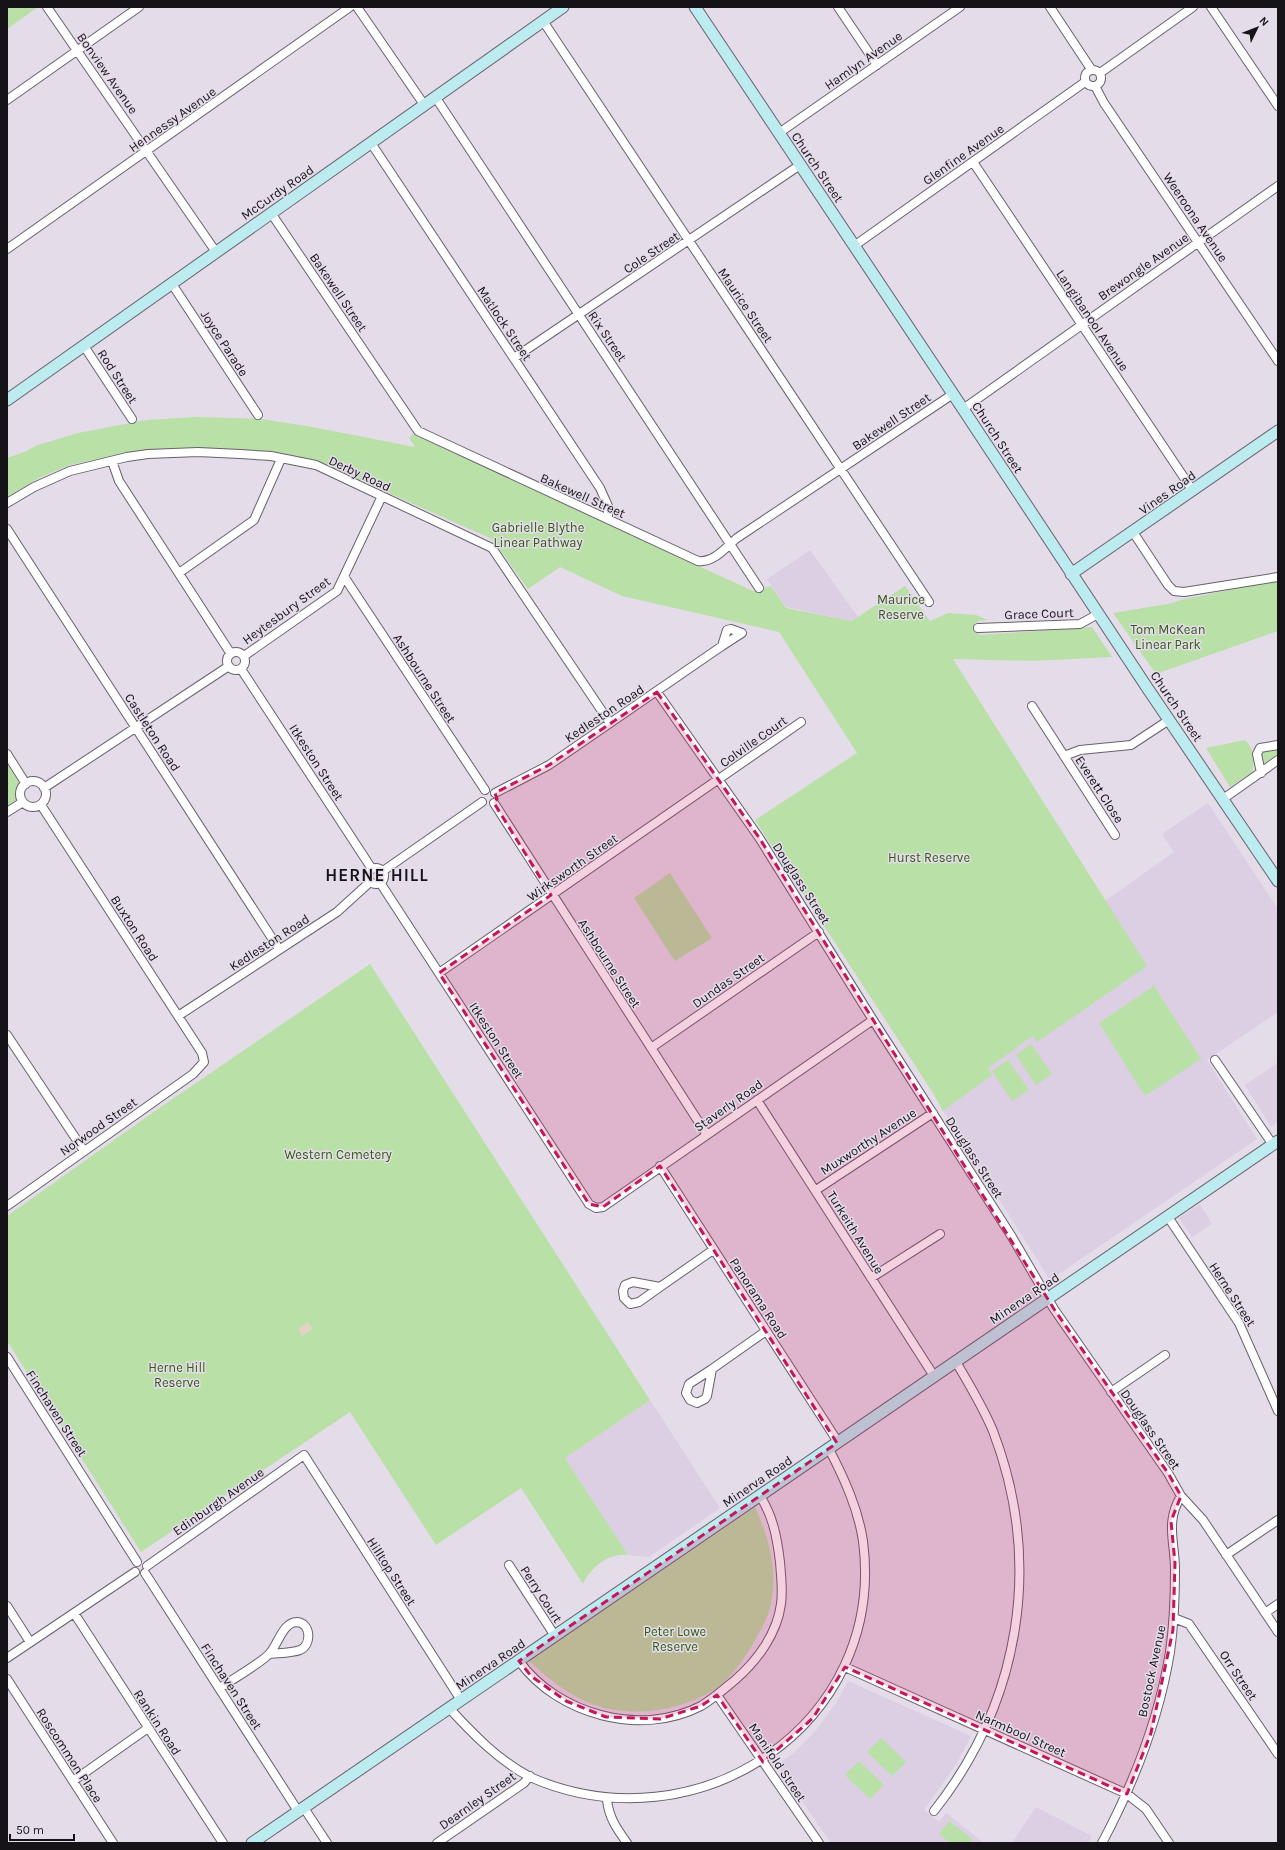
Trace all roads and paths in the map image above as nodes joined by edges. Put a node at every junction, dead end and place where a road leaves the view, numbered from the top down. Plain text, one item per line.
1 (47, 7) edge
2 (139, 7) edge
3 (350, 7) edge
4 (357, 7) edge
5 (563, 7) edge
6 (694, 7) edge
7 (838, 7) edge
8 (960, 7) edge
9 (1050, 7) edge
10 (1192, 7) edge
11 (1211, 7) edge
12 (543, 21) junction
13 (78, 51) junction
14 (877, 65) junction
15 (1091, 69) junction
16 (1100, 73) junction
17 (1086, 82) junction
18 (1095, 86) junction
19 (436, 98) junction
20 (7, 100) edge
21 (425, 106) junction
22 (1278, 106) edge
23 (779, 133) junction
24 (371, 143) junction
25 (147, 150) junction
26 (973, 162) junction
27 (800, 165) junction
28 (1278, 186) edge
29 (271, 213) junction
30 (688, 241) junction
31 (1198, 242) junction
32 (854, 246) junction
33 (7, 249) edge
34 (216, 252) junction
35 (172, 284) junction
36 (579, 315) junction
37 (1081, 325) junction
38 (84, 346) junction
39 (514, 358) junction
40 (1278, 361) edge
41 (953, 394) junction
42 (7, 400) edge
43 (963, 409) junction
44 (258, 415) dead end
45 (132, 419) dead end
46 (1278, 431) edge
47 (281, 459) junction
48 (112, 461) junction
49 (841, 469) junction
50 (1192, 491) junction
51 (382, 496) junction
52 (7, 503) edge
53 (608, 520) junction
54 (7, 529) edge
55 (1133, 532) junction
56 (731, 543) junction
57 (179, 573) junction
58 (1071, 574) junction
59 (1278, 577) edge
60 (345, 578) junction
61 (759, 588) dead end
62 (929, 602) dead end
63 (1098, 614) junction
64 (978, 628) dead end
65 (722, 646) dead end
66 (231, 654) junction
67 (244, 656) junction
68 (229, 666) junction
69 (241, 669) junction
70 (657, 692) junction
71 (1032, 706) dead end
72 (1169, 720) junction
73 (802, 722) dead end
74 (610, 723) junction
75 (136, 727) junction
76 (1278, 745) edge
77 (7, 754) edge
78 (1064, 756) junction
79 (1278, 760) edge
80 (1261, 773) junction
81 (718, 779) junction
82 (26, 784) junction
83 (44, 788) junction
84 (485, 790) junction
85 (495, 793) junction
86 (1224, 799) junction
87 (23, 802) junction
88 (482, 802) junction
89 (494, 803) junction
90 (41, 805) junction
91 (7, 812) edge
92 (1115, 835) dead end
93 (372, 869) junction
94 (383, 871) junction
95 (1278, 881) edge
96 (370, 882) junction
97 (381, 884) junction
98 (551, 895) junction
99 (819, 932) junction
100 (279, 949) junction
101 (439, 973) junction
102 (178, 1016) junction
103 (873, 1020) junction
104 (7, 1035) edge
105 (651, 1048) junction
106 (1215, 1060) dead end
107 (202, 1066) joint
108 (757, 1100) junction
109 (933, 1113) junction
110 (707, 1135) junction
111 (1277, 1143) edge
112 (84, 1151) junction
113 (660, 1166) junction
114 (816, 1190) junction
115 (7, 1206) edge
116 (596, 1208) joint
117 (1168, 1217) junction
118 (940, 1234) dead end
119 (714, 1250) junction
120 (871, 1278) junction
121 (660, 1287) dead end
122 (1049, 1298) junction
123 (766, 1331) junction
124 (1165, 1355) dead end
125 (7, 1357) edge
126 (956, 1362) junction
127 (712, 1369) dead end
128 (934, 1376) junction
129 (1112, 1392) junction
130 (1278, 1411) edge
131 (833, 1446) junction
132 (304, 1455) joint
133 (760, 1496) junction
134 (1181, 1496) junction
135 (1278, 1520) edge
136 (1226, 1555) junction
137 (137, 1562) junction
138 (508, 1565) dead end
139 (146, 1569) junction
140 (135, 1572) junction
141 (1278, 1604) edge
142 (7, 1606) edge
143 (74, 1613) junction
144 (1265, 1613) junction
145 (1174, 1618) junction
146 (1278, 1632) edge
147 (555, 1636) junction
148 (30, 1642) junction
149 (270, 1654) junction
150 (7, 1658) edge
151 (518, 1661) junction
152 (845, 1667) junction
153 (7, 1679) edge
154 (220, 1688) junction
155 (717, 1695) junction
156 (461, 1700) junction
157 (449, 1708) junction
158 (148, 1728) junction
159 (985, 1730) junction
160 (1278, 1754) edge
161 (763, 1762) junction
162 (530, 1776) junction
163 (73, 1781) junction
164 (1127, 1794) junction
165 (606, 1800) junction
166 (301, 1810) junction
167 (934, 1811) dead end
168 (113, 1843) edge
169 (223, 1843) edge
170 (252, 1843) edge
171 (327, 1843) edge
172 (437, 1843) edge
173 (626, 1843) edge
174 (818, 1843) edge
175 (1102, 1843) edge
176 (1169, 1843) edge

1 - 13 street, Bonview Avenue
2 - 13 street
3 - 25 street, Hennessy Avenue
4 - 21 street
5 - 12 main road, McCurdy Road
6 - 23 main road, Church Street
7 - 14 street
8 - 14 street, Hamlyn Avenue
9 - 15 street
10 - 16 street
11 - 22 street
12 - 19 main road, McCurdy Road
12 - 30 street, Maurice Street
13 - 20 street
13 - 25 street, Bonview Avenue
14 - 23 street, Hamlyn Avenue
15 - 16 street
15 - 17 street
16 - 18 street
17 - 18 street
17 - 26 street, Glenfine Avenue
18 - 31 street, Weeroona Avenue
19 - 21 main road, McCurdy Road
19 - 36 street, Rix Street
21 - 24 main road, McCurdy Road
23 - 27 main road, Church Street
24 - 29 main road, McCurdy Road
24 - 39 street, Matlock Street
25 - 33 street, Hennessy Avenue
25 - 34 street, Bonview Avenue
26 - 32 street, Glenfine Avenue
26 - 37 street, Langibanool Avenue
27 - 30 street, Cole Street
27 - 32 main road, Church Street
28 - 31 street, Brewongle Avenue
29 - 34 main road, McCurdy Road
29 - 53 street, Bakewell Street
30 - 36 street, Cole Street
30 - 49 street, Maurice Street
31 - 37 street, Brewongle Avenue
31 - 40 street, Weeroona Avenue
32 - 41 main road, Church Street
34 - 35 main road, McCurdy Road
35 - 38 main road, McCurdy Road
35 - 44 street, Joyce Parade
36 - 39 street, Cole Street
36 - 56 street, Rix Street
37 - 43 street, Brewongle Avenue
37 - 50 street, Langibanool Avenue
38 - 42 main road, McCurdy Road
38 - 45 street, Rod Street
39 - 53 street, Matlock Street
41 - 43 main road, Church Street
41 - 49 street, Bakewell Street
43 - 58 main road, Church Street
46 - 50 main road, Vines Road
47 - 48 street, Derby Road
47 - 51 street, Derby Road
47 - 57 street
48 - 52 street, Derby Road
48 - 57 street
49 - 56 street, Bakewell Street
49 - 62 street, Maurice Street
50 - 55 main road, Vines Road
51 - 60 street, Heytesbury Street
51 - 74 street, Derby Road
53 - 56 street, Bakewell Street
54 - 75 street, Castleton Road
55 - 58 main road, Vines Road
55 - 59 street
56 - 61 street, Rix Street
57 - 66 street
58 - 63 main road, Church Street
60 - 67 street, Heytesbury Street
60 - 84 street, Ashbourne Street
63 - 64 street, Grace Court
63 - 72 main road, Church Street
65 - 70 street, Kedleston Road
66 - 67 street
66 - 68 street
67 - 69 street
68 - 69 street
68 - 75 street
69 - 93 street, Itkeston Street
70 - 74 street, Kedleston Road
70 - 81 street, Douglass Street
71 - 78 street, Everett Close
72 - 78 street, Everett Close
72 - 86 main road, Church Street
73 - 81 street, Colville Court
74 - 85 street, Kedleston Road
75 - 83 street
75 - 100 street, Castleton Road
76 - 80 street
77 - 82 street
78 - 92 street, Everett Close
79 - 80 street
80 - 86 street
81 - 98 street, Wirksworth Street
81 - 99 street, Douglass Street
82 - 83 street
82 - 87 street
83 - 90 street
84 - 85 street
84 - 88 street
85 - 89 street
86 - 95 main road, Church Street
87 - 90 street
87 - 91 street
88 - 89 street
88 - 94 street
89 - 98 street, Ashbourne Street
90 - 102 street, Buxton Road
93 - 94 street
93 - 96 street
94 - 97 street
96 - 97 street
96 - 100 street, Kedleston Road
97 - 101 street, Itkeston Street
98 - 101 street, Wirksworth Street
98 - 105 street, Ashbourne Street
99 - 103 street, Douglass Street
99 - 105 street, Dundas Street
100 - 102 street, Kedleston Road
101 - 116 street, Itkeston Street
102 - 107 street, Buxton Road
103 - 108 street, Staverly Road
103 - 109 street, Douglass Street
104 - 112 street
105 - 110 street, Ashbourne Street
106 - 111 street
107 - 112 street, Norwood Street
108 - 110 street, Staverly Road
108 - 114 street, Turkeith Avenue
109 - 114 street, Muxworthy Avenue
109 - 122 street, Douglass Street
110 - 113 street, Staverly Road
111 - 117 main road, Minerva Road
112 - 115 street, Norwood Street
113 - 116 street, Staverly Road
113 - 119 street, Panorama Road
114 - 120 street, Turkeith Avenue
117 - 122 main road, Minerva Road
117 - 130 street, Herne Street
118 - 120 street
119 - 121 street
119 - 123 street, Panorama Road
120 - 128 street, Turkeith Avenue
122 - 126 main road, Minerva Road
122 - 129 street, Douglass Street
123 - 127 street
123 - 131 street, Panorama Road
124 - 129 street
125 - 137 street, Finchaven Street
126 - 128 main road, Minerva Road
126 - 159 street
128 - 131 main road, Minerva Road
129 - 134 street, Douglass Street
131 - 133 main road, Minerva Road
131 - 152 street, Panorama Road
132 - 139 street, Edinburgh Avenue
132 - 156 street, Hilltop Street
133 - 147 main road, Minerva Road
133 - 155 street
134 - 136 street, Douglass Street
134 - 145 street, Bostock Avenue
135 - 136 street
136 - 144 street, Douglass Street
137 - 139 street
137 - 140 street
138 - 147 street, Perry Court
139 - 140 street
139 - 154 street, Finchaven Street
140 - 143 street
141 - 144 street
142 - 148 street
143 - 148 street
143 - 158 street, Rankin Road
144 - 146 street, Douglass Street
145 - 160 street, Orr Street
145 - 164 street, Bostock Avenue
147 - 151 main road, Minerva Road
148 - 150 street
149 - 149 street
149 - 154 street
151 - 155 street
151 - 156 main road, Minerva Road
152 - 159 street, Narmbool Street
152 - 161 street, Panorama Road
153 - 163 street, Roscommon Place
154 - 166 street, Finchaven Street
155 - 161 street, Manifold Street
156 - 157 main road, Minerva Road
157 - 162 street, Panorama Road
157 - 166 main road, Minerva Road
158 - 163 street
158 - 169 street, Rankin Road
159 - 164 street, Narmbool Street
159 - 167 street
161 - 165 street, Panorama Road
161 - 174 street, Manifold Street
162 - 165 street, Panorama Road
162 - 172 street, Dearnley Street
163 - 168 street, Roscommon Place
164 - 175 street, Bostock Avenue
164 - 176 street, Narmbool Street
165 - 173 street
166 - 170 main road, Minerva Road
166 - 171 street

